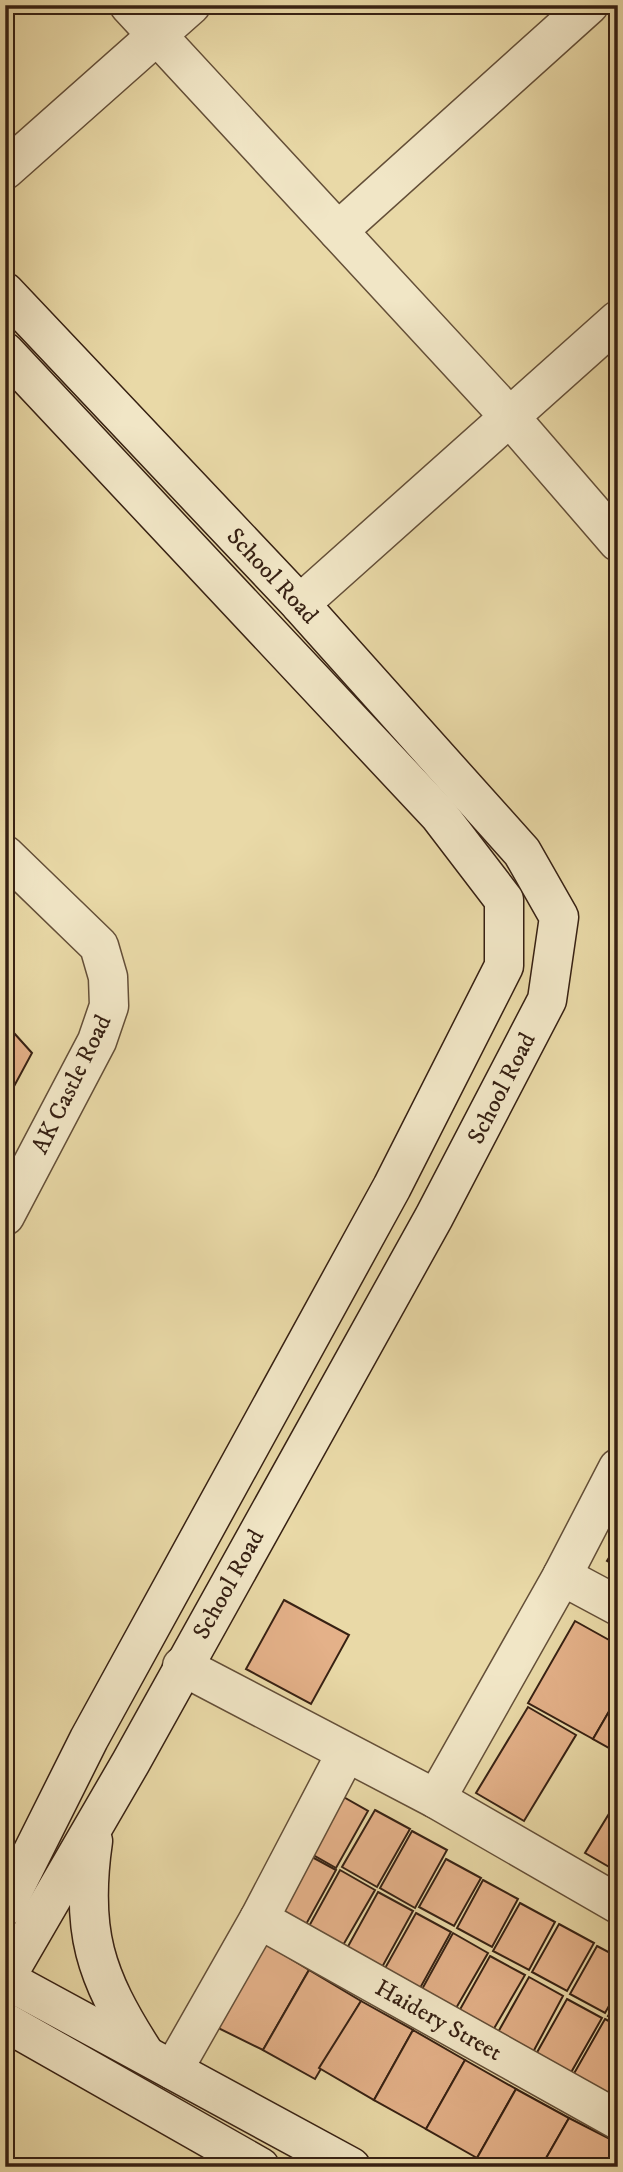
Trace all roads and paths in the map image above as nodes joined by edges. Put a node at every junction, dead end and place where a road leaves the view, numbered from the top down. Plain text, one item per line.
1 (129, 5) edge
2 (191, 5) edge
3 (589, 5) edge
4 (156, 34) junction
5 (5, 170) edge
6 (338, 231) junction
7 (5, 292) edge
8 (618, 320) edge
9 (5, 352) edge
10 (509, 416) junction
11 (618, 542) edge
12 (300, 604) junction
13 (430, 748) junction
14 (401, 775) junction
15 (5, 855) edge
16 (5, 1216) edge
17 (618, 1468) edge
18 (562, 1576) junction
19 (618, 1606) edge
20 (182, 1666) junction
21 (89, 1739) junction
22 (345, 1753) junction
23 (131, 1762) junction
24 (436, 1799) junction
25 (95, 1825) junction
26 (618, 1904) edge
27 (5, 1907) edge
28 (259, 1920) junction
29 (5, 1979) edge
30 (5, 1997) edge
31 (5, 2022) edge
32 (159, 2061) junction
33 (618, 2119) edge
34 (260, 2167) edge
35 (351, 2167) edge

1 - 4 street
2 - 4 street
3 - 6 street
4 - 5 street
4 - 6 street
6 - 10 street
7 - 12 street, School Road
8 - 10 street
9 - 14 street, School Road
10 - 11 street
10 - 12 street
12 - 13 street, School Road
13 - 14 street
13 - 20 street, School Road
14 - 21 street, School Road
15 - 16 street, AK Castle Road
17 - 18 street
18 - 19 street
18 - 24 street
20 - 22 street
20 - 23 street, School Road
21 - 23 street
21 - 27 street, School Road
22 - 24 street
22 - 28 street
23 - 25 street, School Road
24 - 26 street
25 - 29 street, School Road
25 - 32 street
28 - 32 street
28 - 33 street, Haidery Street
29 - 30 street
29 - 32 street
31 - 34 street
32 - 35 street

